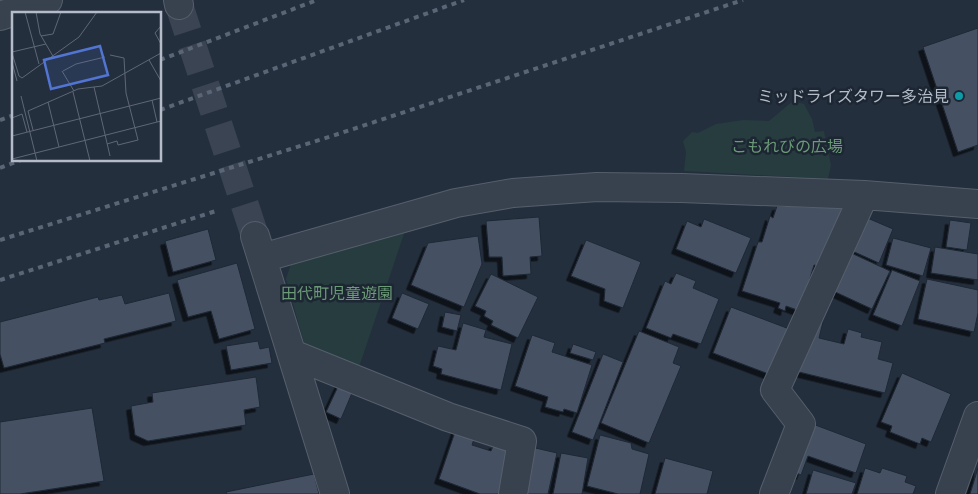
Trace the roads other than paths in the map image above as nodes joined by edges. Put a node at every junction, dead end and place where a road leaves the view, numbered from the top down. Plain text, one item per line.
1 (48, 0) edge
2 (0, 16) edge
3 (864, 195) junction
4 (978, 204) edge
5 (292, 354) junction
6 (978, 416) edge
7 (335, 494) edge
8 (514, 494) edge
9 (774, 494) edge
10 (950, 494) edge

1 - 2 street
3 - 4 street
3 - 5 street
3 - 9 street
5 - 7 street
5 - 8 street
6 - 10 street

